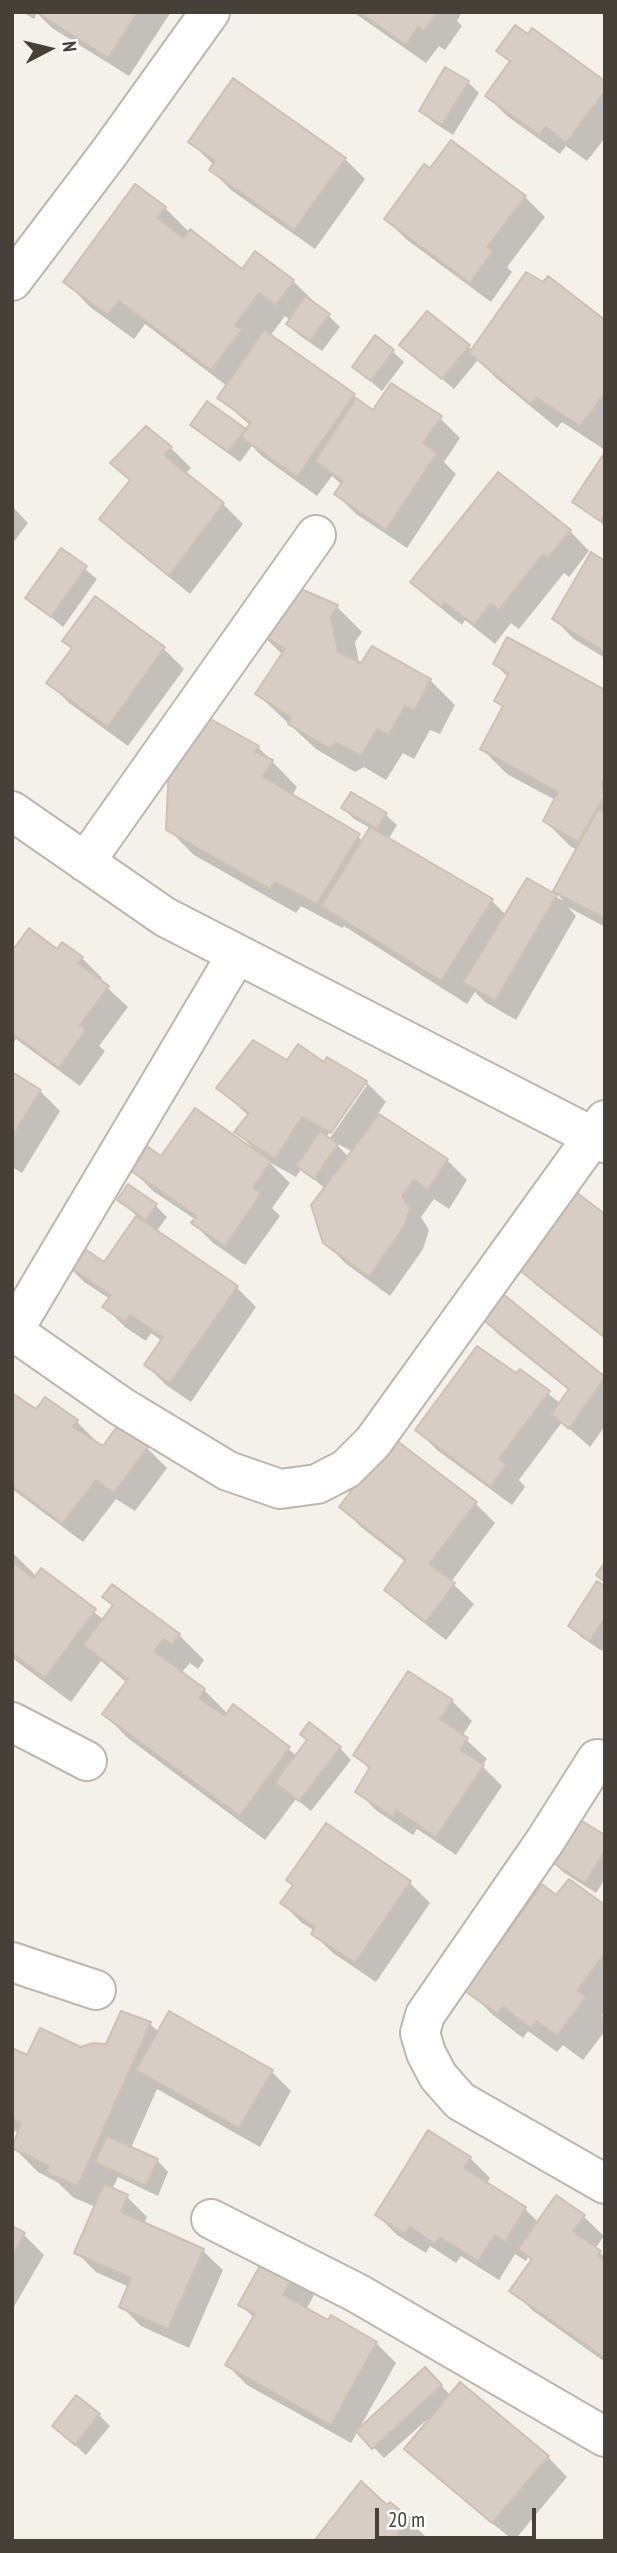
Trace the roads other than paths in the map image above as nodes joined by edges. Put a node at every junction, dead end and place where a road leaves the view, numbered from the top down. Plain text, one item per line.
1 (211, 12) edge
2 (12, 281) edge
3 (316, 535) dead end
4 (12, 811) edge
5 (85, 862) junction
6 (237, 954) junction
7 (600, 1133) edge
8 (13, 1332) edge
9 (12, 1722) edge
10 (597, 1759) dead end
11 (87, 1760) dead end
12 (12, 1962) edge
13 (96, 1990) dead end
14 (605, 2184) edge
15 (211, 2220) dead end
16 (605, 2437) edge

1 - 2 street
3 - 5 street
4 - 5 street
5 - 6 street
6 - 7 street
6 - 8 street
7 - 8 street
9 - 11 street
10 - 14 street
12 - 13 street
15 - 16 street

